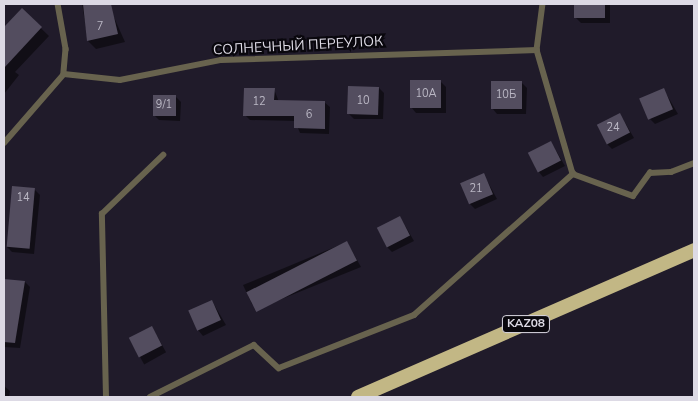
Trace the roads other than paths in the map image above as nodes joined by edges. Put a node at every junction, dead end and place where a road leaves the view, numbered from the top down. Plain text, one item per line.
1 (58, 4) edge
2 (543, 4) edge
3 (536, 50) junction
4 (64, 74) junction
5 (4, 143) edge
6 (163, 155) dead end
7 (694, 163) edge
8 (573, 174) junction
9 (694, 250) edge
10 (106, 397) edge
11 (150, 397) edge
12 (358, 397) edge

1 - 4 lane
2 - 3 lane
3 - 4 lane, СОЛНЕЧНЫЙ ПЕРЕУЛОК
3 - 8 lane
4 - 5 lane
6 - 10 lane
7 - 8 lane
8 - 11 lane
9 - 12 highway, KAZ08

